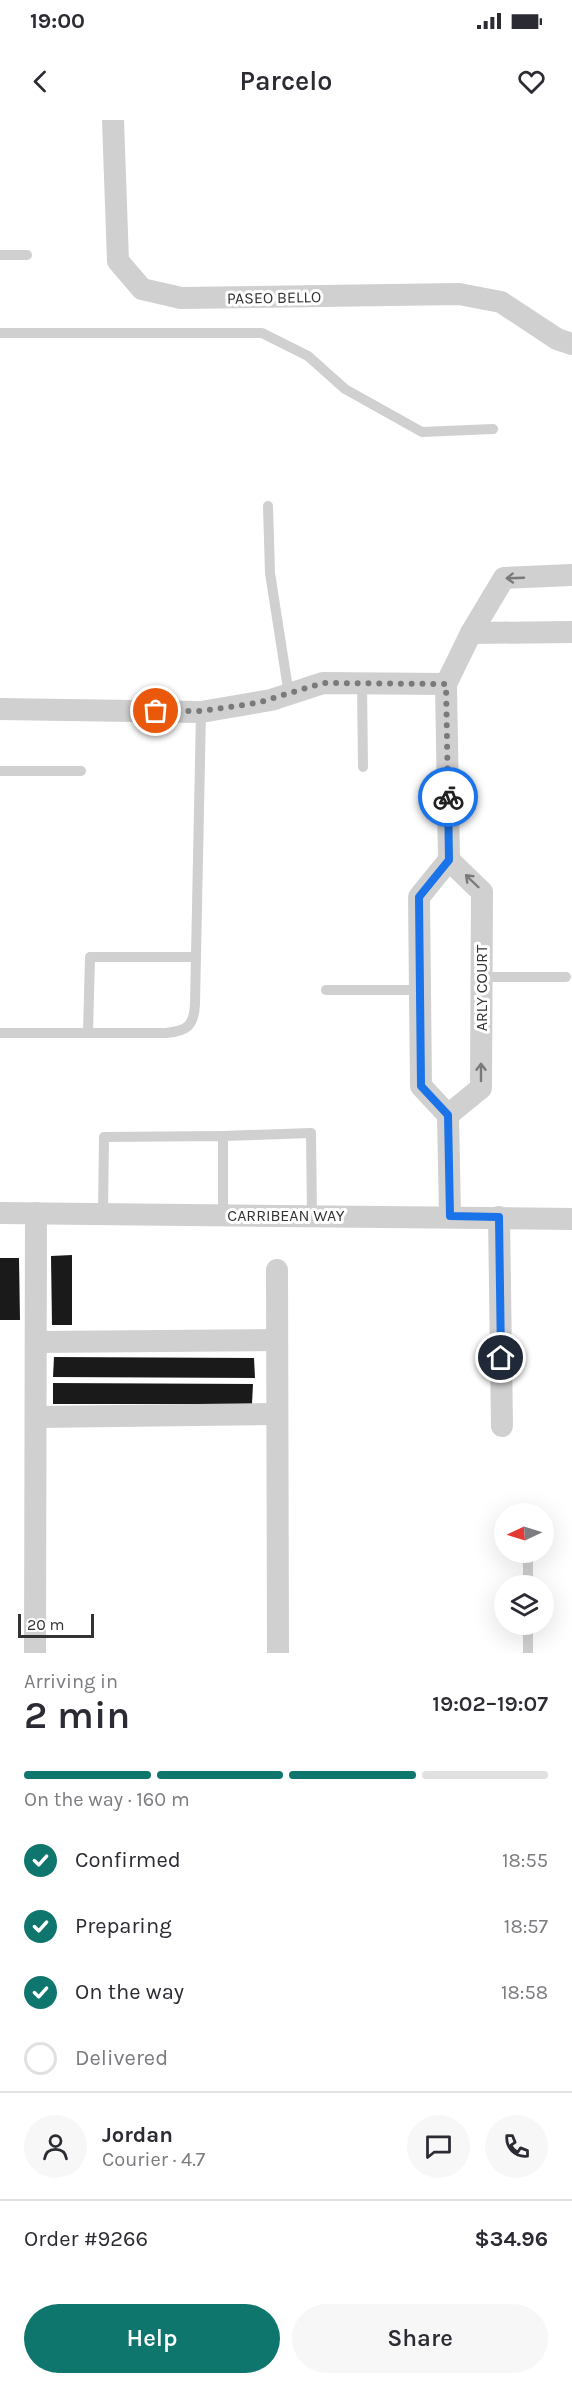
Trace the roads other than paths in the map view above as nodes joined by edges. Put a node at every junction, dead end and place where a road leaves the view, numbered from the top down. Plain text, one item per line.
1 (114, 120) edge
2 (0, 255) edge
3 (27, 255) dead end
4 (0, 333) edge
5 (572, 344) edge
6 (493, 429) dead end
7 (268, 506) dead end
8 (572, 575) edge
9 (476, 625) junction
10 (572, 632) edge
11 (362, 683) junction
12 (446, 684) junction
13 (289, 694) junction
14 (0, 709) edge
15 (201, 711) junction
16 (363, 767) dead end
17 (0, 771) edge
18 (81, 771) dead end
19 (449, 860) junction
20 (196, 957) junction
21 (481, 977) junction
22 (567, 977) dead end
23 (326, 990) dead end
24 (420, 990) junction
25 (88, 1032) junction
26 (0, 1033) edge
27 (448, 1115) junction
28 (223, 1136) junction
29 (0, 1213) edge
30 (36, 1213) junction
31 (103, 1213) junction
32 (223, 1214) junction
33 (312, 1215) junction
34 (450, 1216) junction
35 (499, 1217) junction
36 (572, 1219) edge
37 (276, 1270) dead end
38 (277, 1340) junction
39 (36, 1342) junction
40 (277, 1414) junction
41 (36, 1417) junction
42 (502, 1426) dead end
43 (528, 1635) edge
44 (34, 1653) edge
45 (278, 1653) edge
46 (528, 1653) edge

1 - 5 street, PASEO BELLO
2 - 3 lane
4 - 6 lane
7 - 13 lane
8 -> 9 street
9 - 10 street
9 - 12 street
11 - 12 street
11 - 13 street
11 - 16 lane
12 - 19 street
13 - 15 street
14 - 15 street
15 - 20 lane
17 - 18 lane
21 -> 19 street, ARLY COURT
19 - 24 street
20 - 25 lane
20 - 25 lane
21 - 22 lane
27 -> 21 street, ARLY COURT
23 - 24 lane
24 - 27 street
25 - 26 lane
27 - 34 street
28 - 31 lane
28 - 32 lane
28 - 33 lane
29 - 30 street, CARRIBEAN WAY
30 - 31 street, CARRIBEAN WAY
30 - 39 street
31 - 32 street, CARRIBEAN WAY
32 - 33 street, CARRIBEAN WAY
33 - 34 street, CARRIBEAN WAY
34 - 35 street, CARRIBEAN WAY
35 - 36 street, CARRIBEAN WAY
35 - 42 street
37 - 38 street
38 - 39 street
38 - 40 street
39 - 41 street
40 - 41 street
40 - 45 street
41 - 44 street
43 - 46 lane

